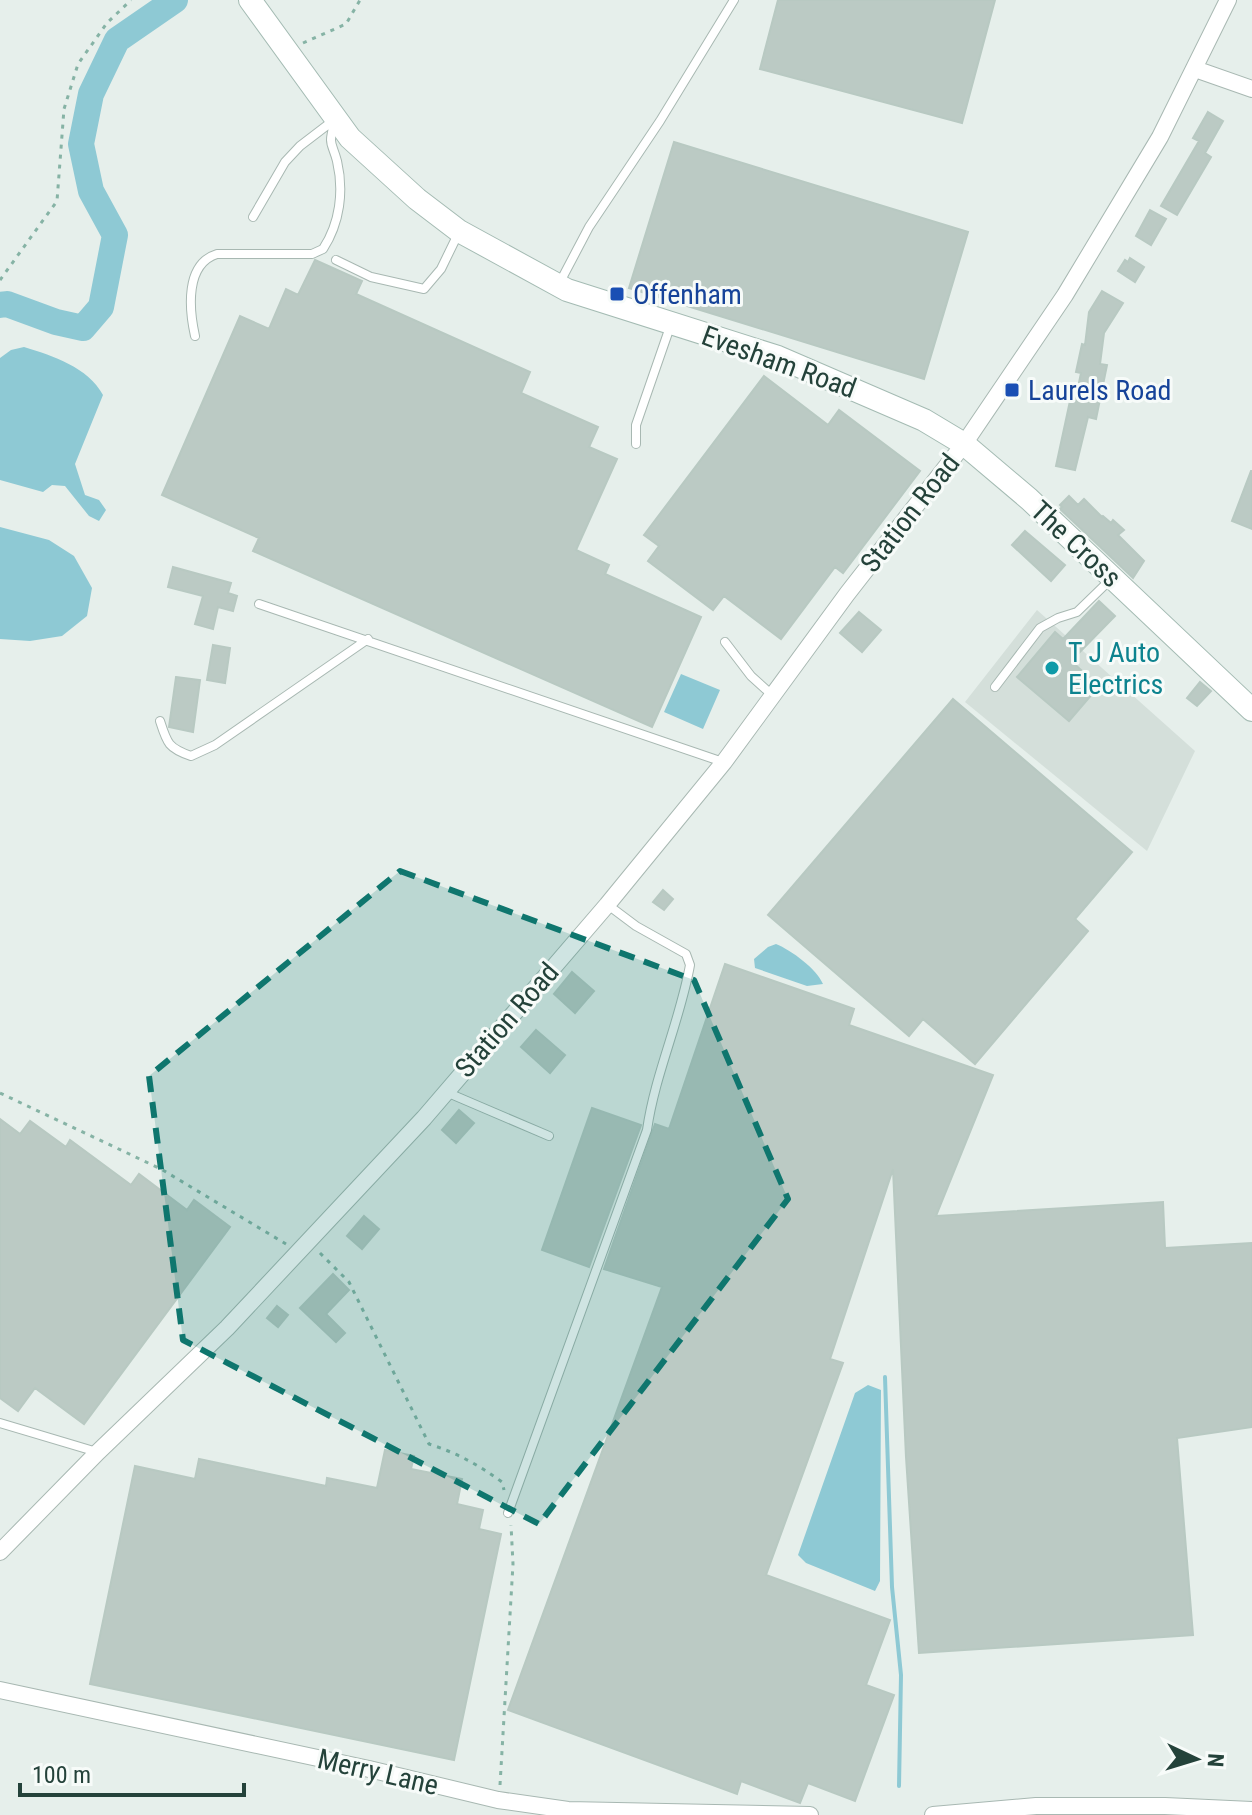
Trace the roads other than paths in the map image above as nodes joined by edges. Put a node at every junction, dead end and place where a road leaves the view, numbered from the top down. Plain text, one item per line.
1 (250, 0) edge
2 (734, 0) edge
3 (1228, 0) edge
4 (1195, 69) junction
5 (1252, 89) edge
6 (335, 120) junction
7 (253, 217) dead end
8 (459, 231) junction
9 (336, 260) dead end
10 (558, 285) junction
11 (671, 324) junction
12 (195, 336) dead end
13 (636, 444) dead end
14 (964, 444) junction
15 (1111, 578) junction
16 (259, 604) dead end
17 (368, 639) junction
18 (725, 642) dead end
19 (995, 687) dead end
20 (773, 696) junction
21 (1252, 710) edge
22 (160, 721) dead end
23 (724, 762) junction
24 (607, 905) junction
25 (446, 1092) junction
26 (549, 1136) dead end
27 (0, 1423) edge
28 (98, 1452) junction
29 (508, 1513) road end
30 (0, 1552) edge
31 (0, 1690) edge
32 (1252, 1810) edge
33 (810, 1815) edge
34 (933, 1815) edge

1 - 6 main road, Evesham Road
2 - 10 lane
3 - 4 street
4 - 5 street
4 - 14 street
6 - 7 lane
6 - 8 main road, Evesham Road
6 - 12 lane
8 - 9 lane
8 - 10 main road, Evesham Road
10 - 11 main road, Evesham Road
11 - 13 lane
11 - 14 main road, Evesham Road
14 - 15 main road, The Cross
14 - 20 street, Station Road
15 - 19 lane
15 - 21 main road, The Cross
16 - 17 lane
17 - 22 lane
17 - 23 lane
18 - 20 lane
20 - 23 street, Station Road
23 - 24 street, Station Road
24 - 25 street, Station Road
24 - 29 lane
25 - 26 lane
25 - 28 street, Station Road
27 - 28 lane
28 - 30 street, Station Road
31 - 33 street, Merry Lane
32 - 34 street

